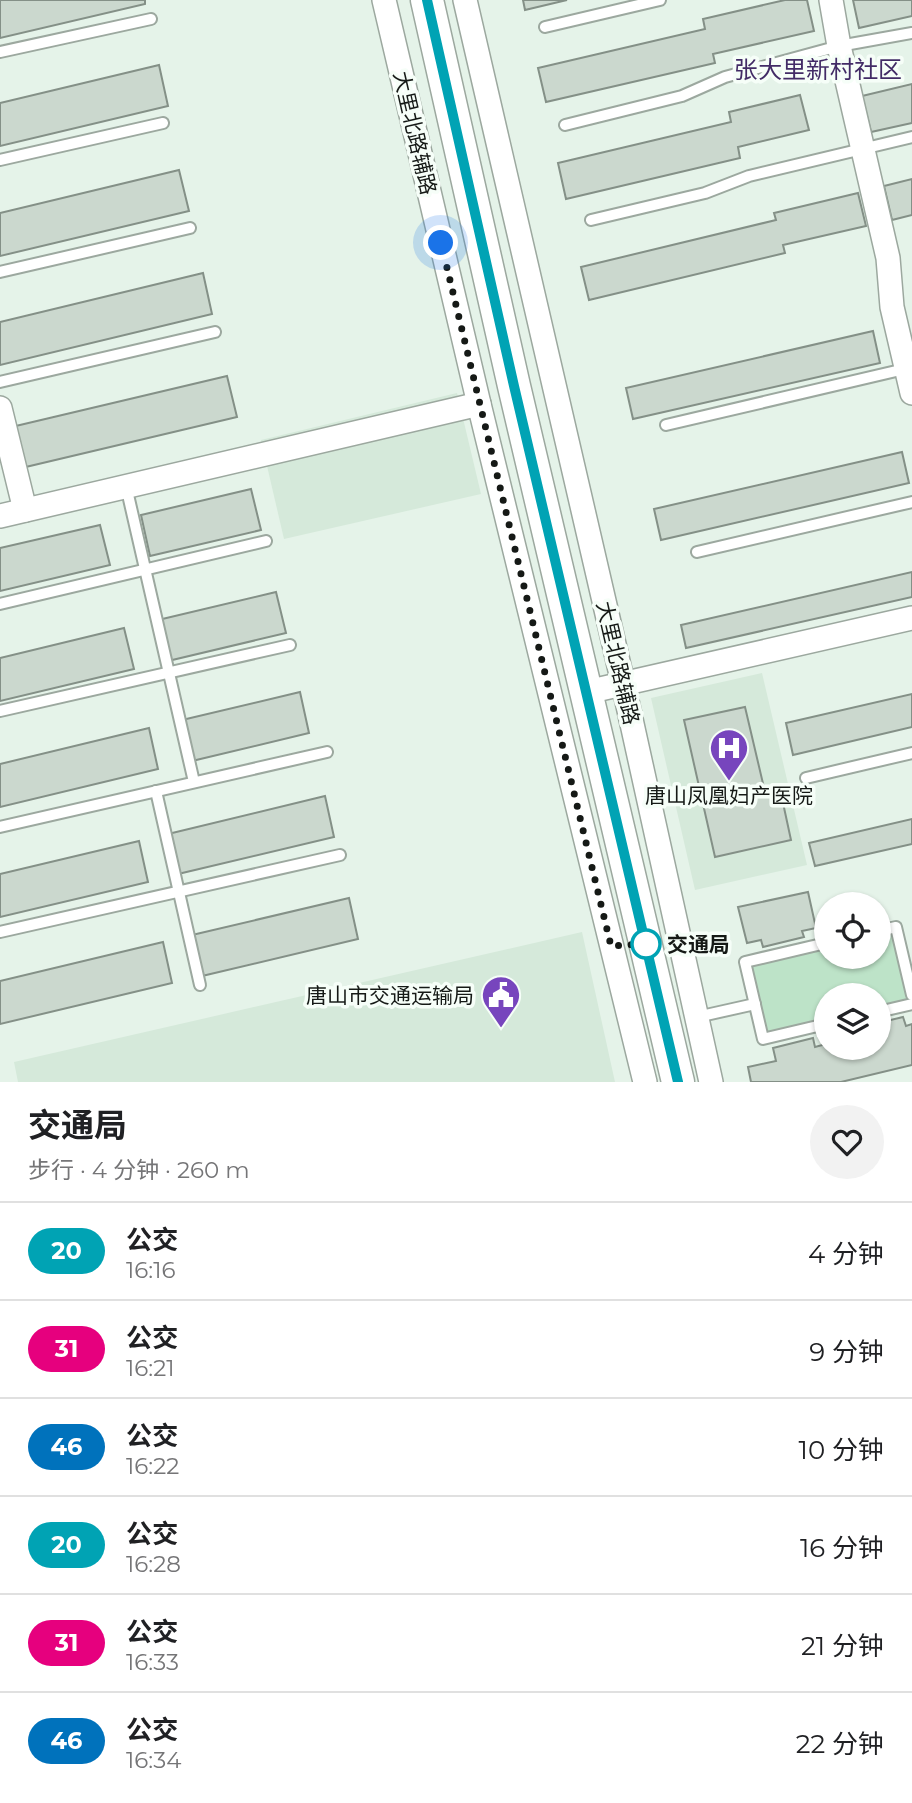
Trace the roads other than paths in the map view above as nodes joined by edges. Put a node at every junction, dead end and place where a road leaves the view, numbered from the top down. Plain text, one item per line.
1 (384, 0) edge
2 (427, 0) edge
3 (465, 0) edge
4 (660, 0) edge
5 (831, 0) edge
6 (151, 19) dead end
7 (545, 27) dead end
8 (912, 33) edge
9 (839, 46) junction
10 (0, 52) edge
11 (163, 123) dead end
12 (565, 125) dead end
13 (912, 137) edge
14 (861, 149) junction
15 (0, 160) edge
16 (591, 220) dead end
17 (190, 228) dead end
18 (0, 272) edge
19 (215, 332) dead end
20 (909, 368) edge
21 (0, 382) edge
22 (912, 393) edge
23 (479, 404) junction
24 (0, 408) edge
25 (666, 425) dead end
26 (126, 486) junction
27 (912, 502) edge
28 (25, 510) junction
29 (0, 516) edge
30 (266, 541) dead end
31 (697, 552) dead end
32 (146, 571) junction
33 (0, 604) edge
34 (912, 618) edge
35 (290, 645) dead end
36 (169, 673) junction
37 (623, 683) junction
38 (587, 692) junction
39 (0, 711) edge
40 (327, 752) dead end
41 (912, 753) edge
42 (806, 778) dead end
43 (194, 782) junction
44 (156, 791) junction
45 (0, 827) edge
46 (341, 855) dead end
47 (178, 893) junction
48 (891, 927) edge
49 (0, 932) edge
50 (814, 946) edge
51 (200, 985) dead end
52 (912, 995) edge
53 (755, 1004) junction
54 (912, 1004) edge
55 (891, 1009) edge
56 (697, 1017) junction
57 (814, 1027) edge
58 (645, 1082) edge
59 (678, 1082) edge
60 (711, 1082) edge

1 - 23 street, 大里北路辅路
2 - 38 main road
3 - 37 street, 大里北路辅路
4 - 7 lane
5 - 9 street
6 - 10 lane
8 - 9 lane
9 - 12 lane
9 - 14 street
11 - 15 lane
13 - 14 lane
14 - 16 lane
14 - 20 street
17 - 18 lane
19 - 21 lane
20 - 22 street
20 - 25 lane
23 - 26 street
23 - 58 street, 大里北路辅路
24 - 28 street
26 - 28 street
26 - 32 lane
27 - 31 lane
28 - 29 street
30 - 32 lane
32 - 33 lane
32 - 36 lane
34 - 37 street
35 - 36 lane
36 - 39 lane
36 - 43 lane
37 - 38 street
37 - 56 street, 大里北路辅路
38 - 59 main road
40 - 43 lane
41 - 42 lane
43 - 44 lane
44 - 45 lane
44 - 47 lane
46 - 47 lane
47 - 49 lane
47 - 51 lane
48 - 52 lane
50 - 53 lane
53 - 56 lane
53 - 57 lane
54 - 55 lane
56 - 60 street, 大里北路辅路

